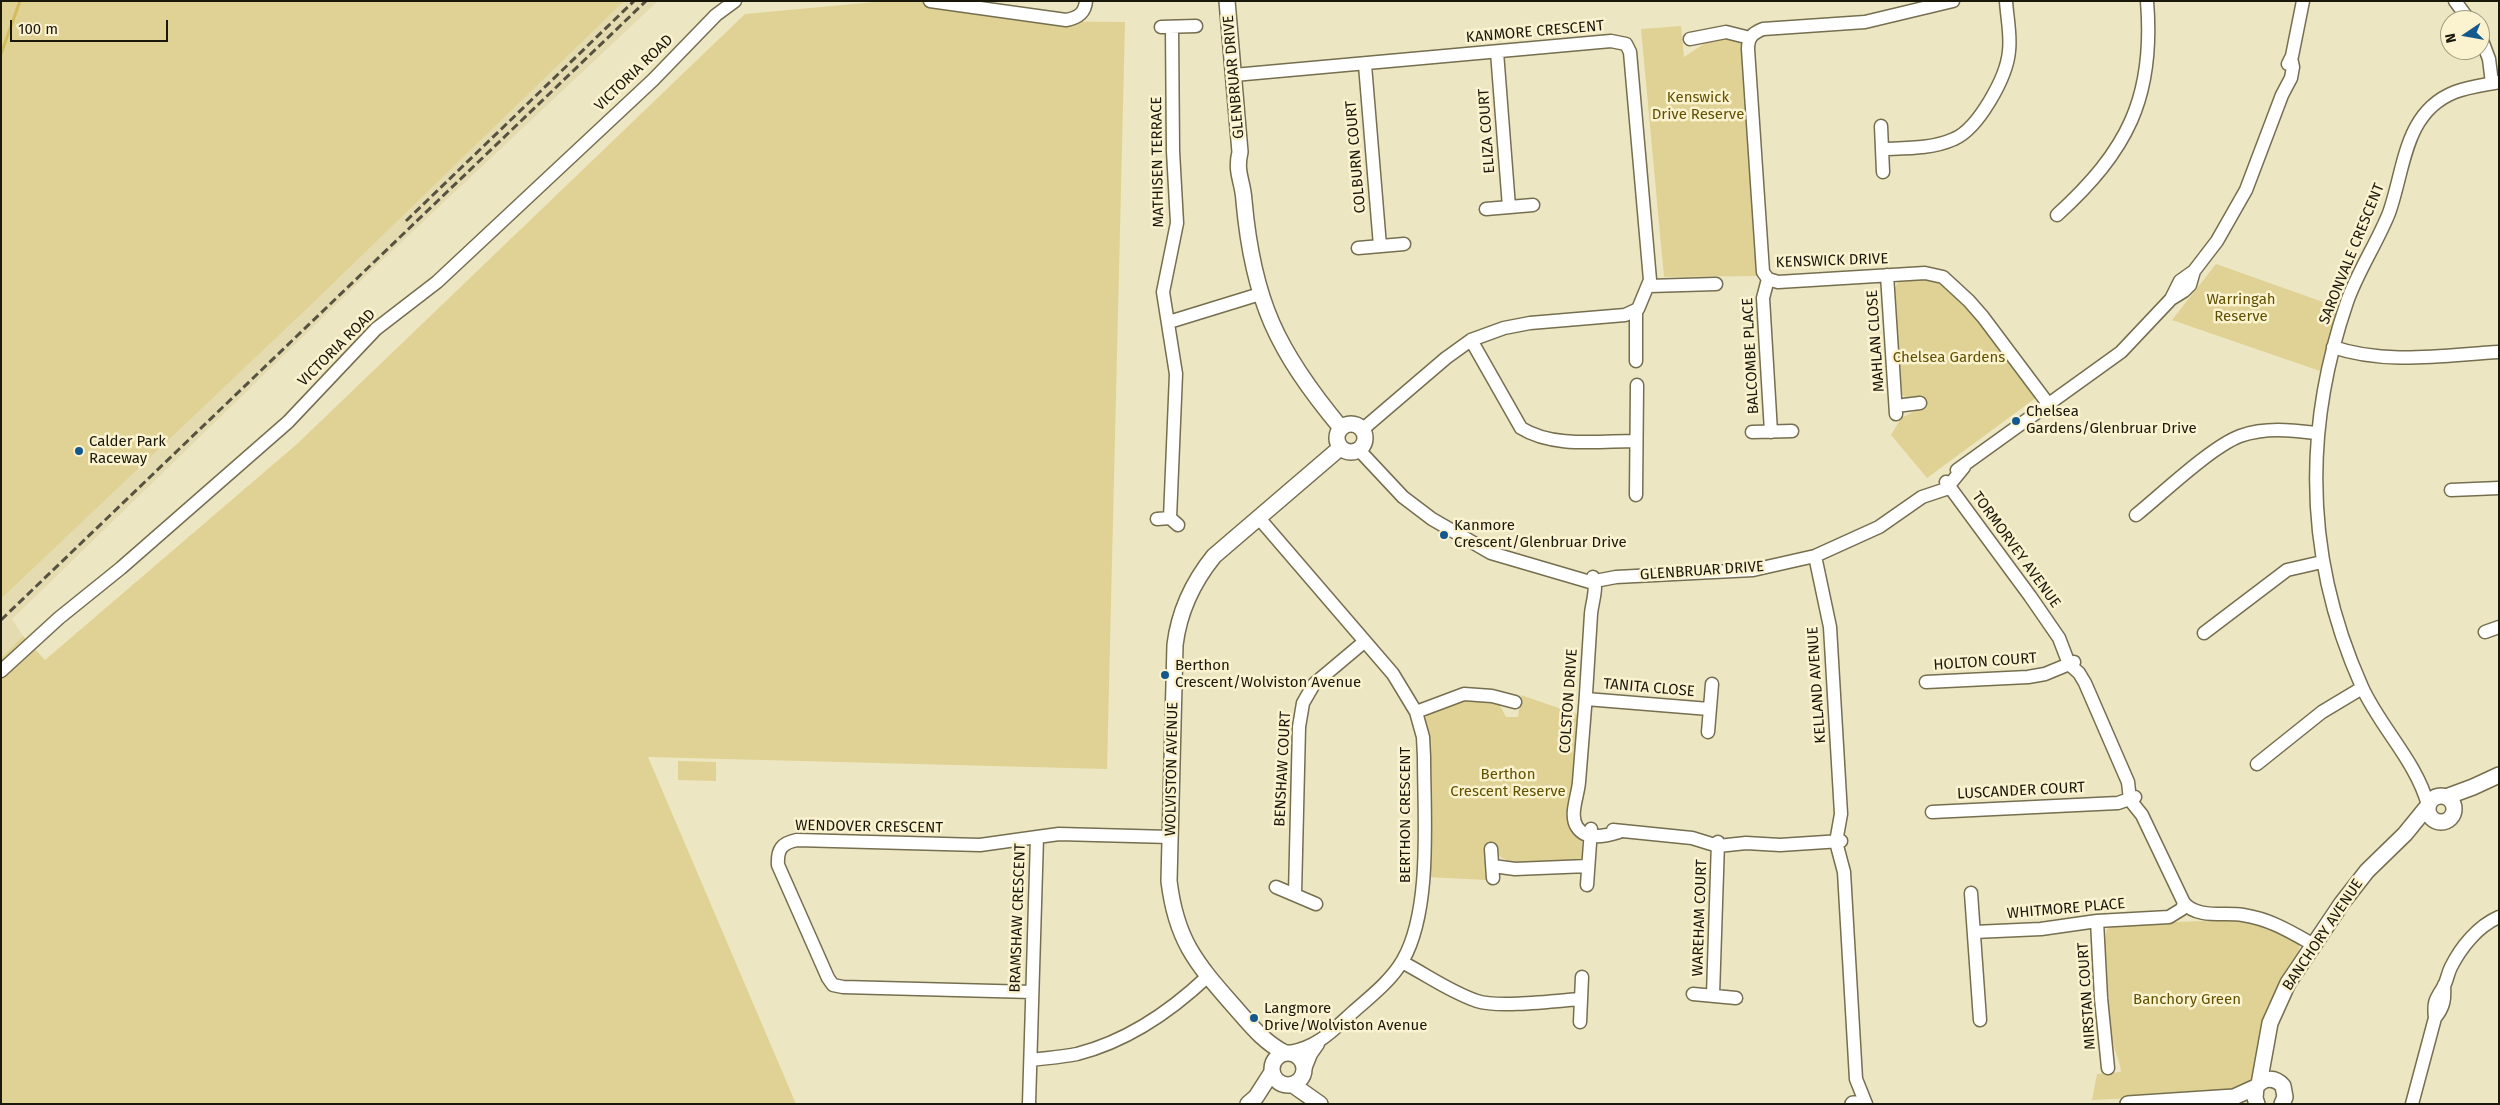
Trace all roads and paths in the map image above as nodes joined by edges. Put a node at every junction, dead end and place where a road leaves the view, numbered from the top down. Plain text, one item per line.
1 (735, 1) edge
2 (930, 1) edge
3 (1086, 1) edge
4 (1227, 1) edge
5 (1954, 1) edge
6 (2006, 1) edge
7 (2148, 1) edge
8 (2303, 1) edge
9 (1196, 26) dead end
10 (1750, 38) junction
11 (1690, 39) dead end
12 (1497, 52) junction
13 (2489, 60) edge
14 (1365, 65) junction
15 (1234, 75) junction
16 (2495, 83) edge
17 (1881, 126) dead end
18 (1882, 149) junction
19 (1883, 172) dead end
20 (1533, 205) dead end
21 (1509, 207) junction
22 (1486, 209) dead end
23 (2057, 215) dead end
24 (1404, 244) dead end
25 (1380, 246) junction
26 (1358, 248) dead end
27 (1887, 275) junction
28 (1768, 279) junction
29 (1716, 284) dead end
30 (1649, 286) junction
31 (1260, 294) junction
32 (1636, 311) junction
33 (1169, 322) junction
34 (1471, 340) junction
35 (2333, 347) junction
36 (2499, 352) edge
37 (1636, 361) dead end
38 (1637, 385) dead end
39 (1920, 403) dead end
40 (2049, 405) junction
41 (1341, 428) junction
42 (1363, 429) junction
43 (1792, 431) dead end
44 (1752, 432) dead end
45 (1771, 432) junction
46 (2316, 433) junction
47 (1636, 441) junction
48 (1340, 448) junction
49 (1359, 450) junction
50 (1948, 484) junction
51 (2499, 488) edge
52 (2451, 490) dead end
53 (1636, 495) dead end
54 (2136, 515) dead end
55 (1258, 516) junction
56 (1157, 518) dead end
57 (1815, 556) junction
58 (2322, 562) junction
59 (1593, 580) junction
60 (2499, 627) edge
61 (2485, 632) dead end
62 (2204, 633) dead end
63 (1364, 642) junction
64 (2071, 663) junction
65 (1, 671) edge
66 (1926, 682) dead end
67 (1712, 684) dead end
68 (2362, 688) junction
69 (1586, 700) junction
70 (1515, 702) dead end
71 (1709, 709) junction
72 (1416, 712) junction
73 (1708, 732) dead end
74 (2257, 764) dead end
75 (2499, 774) edge
76 (2474, 787) junction
77 (2131, 798) junction
78 (2435, 801) junction
79 (2454, 811) junction
80 (1932, 812) dead end
81 (2437, 822) junction
82 (1590, 833) junction
83 (2405, 834) junction
84 (1037, 837) junction
85 (1170, 838) junction
86 (1838, 842) junction
87 (1718, 844) junction
88 (1491, 850) dead end
89 (1588, 866) junction
90 (1587, 885) dead end
91 (1276, 887) dead end
92 (1971, 893) dead end
93 (1295, 894) junction
94 (1316, 904) dead end
95 (2182, 906) junction
96 (2499, 918) edge
97 (2097, 921) junction
98 (1974, 932) junction
99 (2314, 945) junction
100 (1402, 962) junction
101 (1208, 976) junction
102 (1582, 977) dead end
103 (1032, 992) junction
104 (1693, 994) dead end
105 (1713, 996) junction
106 (1736, 998) dead end
107 (1580, 999) junction
108 (1980, 1020) dead end
109 (1580, 1022) dead end
110 (1261, 1038) junction
111 (1320, 1042) junction
112 (2266, 1049) junction
113 (1288, 1053) junction
114 (1031, 1060) junction
115 (2107, 1068) dead end
116 (1272, 1070) junction
117 (1305, 1071) junction
118 (1856, 1079) junction
119 (2279, 1082) junction
120 (1290, 1085) junction
121 (2257, 1085) junction
122 (2234, 1098) junction
123 (1252, 1100) edge
124 (1318, 1102) edge
125 (1029, 1104) edge
126 (1848, 1104) edge
127 (1852, 1104) edge
128 (1865, 1104) edge
129 (2128, 1104) edge
130 (2256, 1104) edge
131 (2282, 1104) edge
132 (2412, 1104) edge

1 - 65 street, VICTORIA ROAD
2 - 3 street
4 - 15 street, GLENBRUAR DRIVE
5 - 10 street
6 - 18 street
7 - 23 street
8 - 40 street
9 - 33 street, MATHISEN TERRACE
10 - 11 street
10 - 28 street, KENSWICK DRIVE
12 - 14 street, KANMORE CRESCENT
12 - 21 street, ELIZA COURT
12 - 30 street, KANMORE CRESCENT
13 - 16 street
14 - 15 street, KANMORE CRESCENT
14 - 25 street, COLBURN COURT
15 - 31 street, GLENBRUAR DRIVE
16 - 35 street, SARONVALE CRESCENT
17 - 18 street
18 - 19 street
20 - 21 street
21 - 22 street
24 - 25 street
25 - 26 street
27 - 28 street, KENSWICK DRIVE
27 - 39 street, MAHLAN CLOSE
27 - 40 street, KENSWICK DRIVE
28 - 45 street, BALCOMBE PLACE
29 - 30 street
30 - 32 street, KANMORE CRESCENT
31 - 33 street
31 - 41 street, GLENBRUAR DRIVE
32 - 34 street
32 - 37 street, KANMORE CRESCENT
33 - 56 street, MATHISEN TERRACE
34 - 42 street
34 - 47 street
35 - 36 street
35 - 46 street, SARONVALE CRESCENT
38 - 47 street
40 - 50 street
41 - 42 street
41 - 48 street
42 - 49 street
43 - 45 street, BALCOMBE PLACE
44 - 45 street, BALCOMBE PLACE
46 - 54 street
46 - 58 street, SARONVALE CRESCENT
47 - 53 street
48 - 49 street
48 - 55 street, WOLVISTON AVENUE
49 - 59 street, GLENBRUAR DRIVE
50 - 57 street, GLENBRUAR DRIVE
50 - 64 street, TORMORVEY AVENUE
51 - 52 street
55 - 63 street, BERTHON CRESCENT
55 - 85 street, WOLVISTON AVENUE
57 - 59 street, GLENBRUAR DRIVE
57 - 86 street, KELLAND AVENUE
58 - 62 street
58 - 68 street, SARONVALE CRESCENT
59 - 69 street, COLSTON DRIVE
60 - 61 street
63 - 72 street, BERTHON CRESCENT
63 - 93 street, BENSHAW COURT
64 - 66 street, HOLTON COURT
64 - 77 street, TORMORVEY AVENUE
67 - 71 street, TANITA CLOSE
68 - 74 street
68 - 78 street, SARONVALE CRESCENT
69 - 71 street, TANITA CLOSE
69 - 82 street, COLSTON DRIVE
70 - 72 street
71 - 73 street, TANITA CLOSE
72 - 100 street, BERTHON CRESCENT
75 - 76 street, BANCHORY AVENUE
76 - 78 street, BANCHORY AVENUE
76 - 79 street, BANCHORY AVENUE
77 - 80 street, LUSCANDER COURT
77 - 95 street, TORMORVEY AVENUE
78 - 79 street
78 - 81 street
78 - 83 street, BANCHORY AVENUE
79 - 81 street
81 - 83 street, BANCHORY AVENUE
82 - 87 street
82 - 89 street
83 - 99 street, BANCHORY AVENUE
84 - 85 street, BRAMSHAW CRESCENT
84 - 103 street, BRAMSHAW CRESCENT
84 - 103 street, WENDOVER CRESCENT
85 - 101 street, WOLVISTON AVENUE
86 - 87 street
86 - 118 street, KELLAND AVENUE
87 - 105 street, WAREHAM COURT
88 - 89 street
89 - 90 street
91 - 93 street
92 - 98 street
93 - 94 street
95 - 97 street, WHITMORE PLACE
95 - 99 street
96 - 132 street
97 - 98 street, WHITMORE PLACE
97 - 115 street, MIRSTAN COURT
98 - 108 street
99 - 112 street, BANCHORY AVENUE
100 - 107 street
100 - 111 street, BERTHON CRESCENT
101 - 110 street, WOLVISTON AVENUE
101 - 114 street
102 - 107 street
103 - 114 street, BRAMSHAW CRESCENT
104 - 105 street, WAREHAM COURT
105 - 106 street, WAREHAM COURT
107 - 109 street
110 - 113 street, WOLVISTON AVENUE
110 - 116 street, WOLVISTON AVENUE
111 - 113 street, BERTHON CRESCENT
111 - 117 street, BERTHON CRESCENT
112 - 119 street
112 - 121 street, BANCHORY AVENUE
113 - 116 street
113 - 117 street
114 - 125 street, BRAMSHAW CRESCENT
116 - 120 street
116 - 123 street
117 - 120 street
117 - 124 street
118 - 126 street, KELLAND AVENUE
118 - 128 street, KELLAND AVENUE
119 - 121 street
119 - 131 street
120 - 123 street
120 - 124 street
121 - 122 street
121 - 130 street, BANCHORY AVENUE
122 - 129 street
122 - 130 street
127 - 128 street

